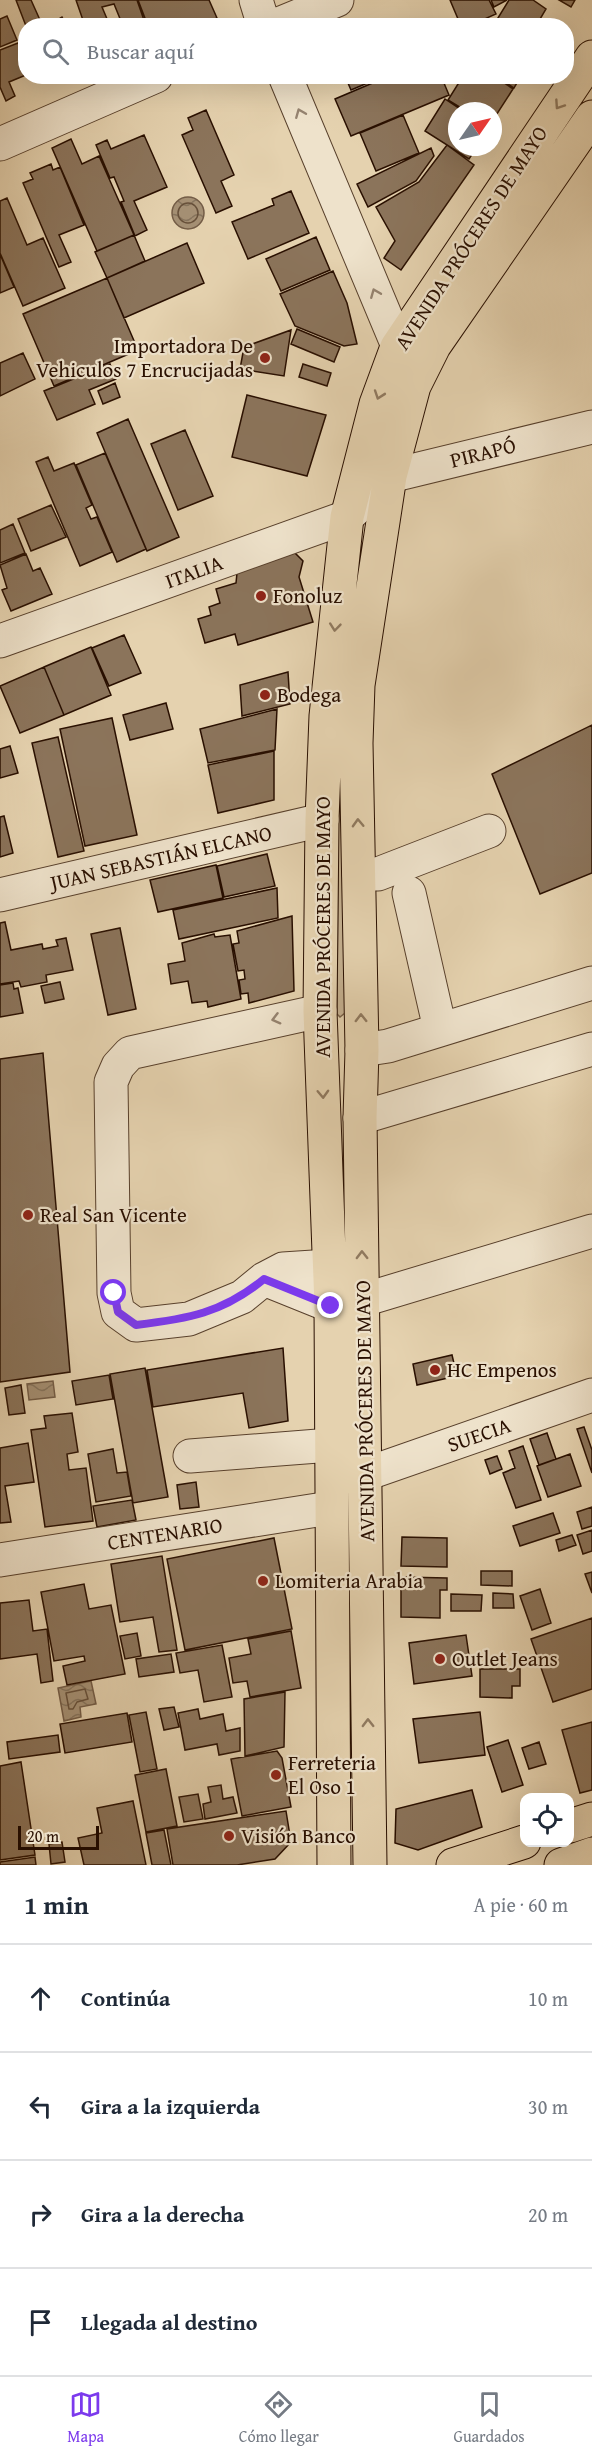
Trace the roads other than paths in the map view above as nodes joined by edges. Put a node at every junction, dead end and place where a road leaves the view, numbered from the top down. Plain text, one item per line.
1 (256, 0) edge
2 (337, 0) edge
3 (262, 18) edge
4 (293, 18) edge
5 (592, 57) edge
6 (138, 84) edge
7 (288, 84) edge
8 (574, 84) edge
9 (574, 84) edge
10 (592, 117) edge
11 (0, 144) edge
12 (397, 347) junction
13 (414, 386) junction
14 (592, 427) edge
15 (384, 481) junction
16 (347, 517) junction
17 (0, 641) edge
18 (322, 820) junction
19 (489, 831) dead end
20 (359, 873) junction
21 (409, 892) dead end
22 (0, 895) edge
23 (592, 983) edge
24 (320, 1011) junction
25 (440, 1029) junction
26 (592, 1049) edge
27 (362, 1050) junction
28 (360, 1118) junction
29 (592, 1231) edge
30 (329, 1266) junction
31 (264, 1279) junction
32 (363, 1300) junction
33 (331, 1306) junction
34 (592, 1395) edge
35 (331, 1445) junction
36 (190, 1456) dead end
37 (366, 1474) junction
38 (330, 1508) junction
39 (0, 1560) edge
40 (592, 1819) edge
41 (574, 1825) edge
42 (520, 1844) edge
43 (592, 1854) edge
44 (334, 1865) edge
45 (370, 1865) edge
46 (453, 1865) edge
47 (561, 1865) edge

1 - 3 street
2 - 4 street
5 -> 8 main road, AVENIDA PRÓCERES DE MAYO
6 - 11 street
12 -> 7 street
9 -> 12 main road, AVENIDA PRÓCERES DE MAYO
10 - 13 main road, AVENIDA PRÓCERES DE MAYO
12 - 13 street
12 -> 16 main road, AVENIDA PRÓCERES DE MAYO
13 - 15 main road, AVENIDA PRÓCERES DE MAYO
14 - 15 street, PIRAPÓ
15 - 16 street, ITALIA
20 -> 15 main road, AVENIDA PRÓCERES DE MAYO
16 - 17 street, ITALIA
16 -> 18 main road, AVENIDA PRÓCERES DE MAYO
18 - 22 street, JUAN SEBASTIÁN ELCANO
18 - 24 main road, AVENIDA PRÓCERES DE MAYO
19 - 20 street
27 -> 20 main road, AVENIDA PRÓCERES DE MAYO
21 - 25 street
23 - 25 street
24 -> 30 main road, AVENIDA PRÓCERES DE MAYO
24 -> 31 street
25 - 27 street
26 - 28 street
27 - 28 main road, AVENIDA PRÓCERES DE MAYO
32 -> 28 main road, AVENIDA PRÓCERES DE MAYO
29 - 32 street
30 - 31 street
30 - 33 main road, AVENIDA PRÓCERES DE MAYO
31 - 33 street
32 - 37 main road, AVENIDA PRÓCERES DE MAYO
33 - 35 main road, AVENIDA PRÓCERES DE MAYO
34 - 37 street, SUECIA
35 - 36 street
35 - 38 main road, AVENIDA PRÓCERES DE MAYO
45 -> 37 main road, AVENIDA PRÓCERES DE MAYO
38 - 39 street, CENTENARIO
38 - 44 main road, AVENIDA PRÓCERES DE MAYO
40 - 41 main road
42 - 46 main road
43 - 47 main road

